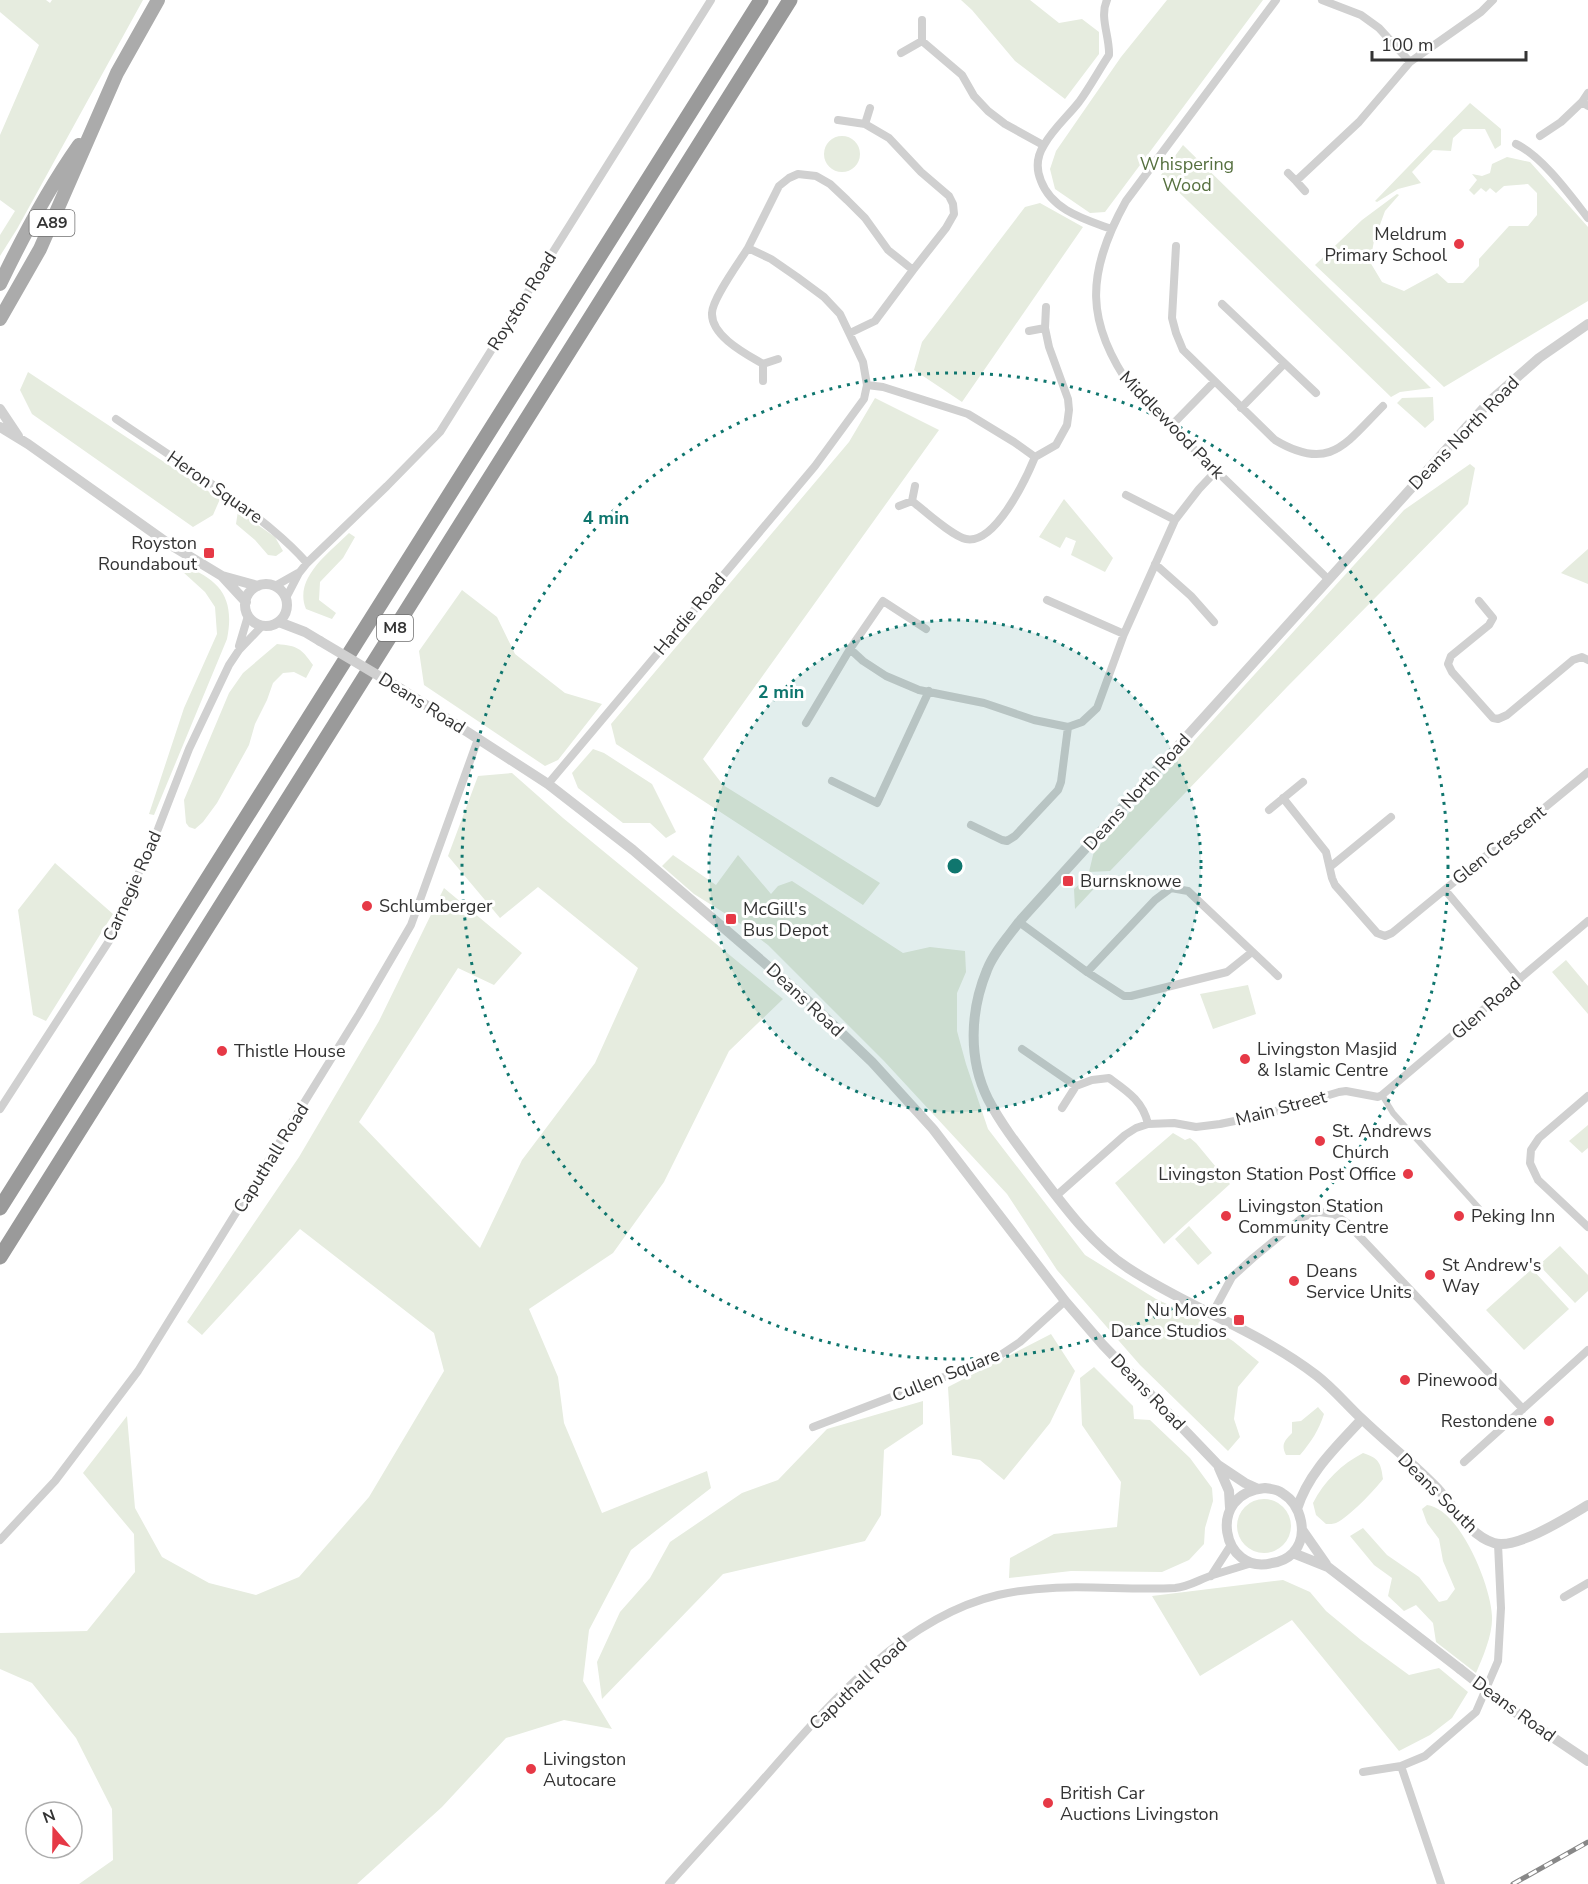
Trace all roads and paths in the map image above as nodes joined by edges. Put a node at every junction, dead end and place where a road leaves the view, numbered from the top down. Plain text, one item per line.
1 (158, 0) edge
2 (711, 0) edge
3 (761, 0) edge
4 (790, 0) edge
5 (1107, 0) edge
6 (1276, 0) edge
7 (1322, 0) edge
8 (1493, 0) edge
9 (922, 20) dead end
10 (922, 41) junction
11 (901, 53) dead end
12 (1410, 62) junction
13 (1588, 93) edge
14 (1585, 104) edge
15 (870, 108) dead end
16 (838, 120) dead end
17 (95, 122) junction
18 (865, 124) junction
19 (1540, 136) dead end
20 (1516, 144) dead end
21 (1043, 145) junction
22 (1288, 173) dead end
23 (1296, 181) junction
24 (1305, 191) dead end
25 (1588, 218) edge
26 (1111, 229) junction
27 (1176, 246) dead end
28 (748, 248) junction
29 (913, 270) junction
30 (0, 284) edge
31 (1222, 304) dead end
32 (1046, 307) dead end
33 (0, 319) edge
34 (1588, 324) edge
35 (1045, 328) junction
36 (1029, 331) dead end
37 (849, 333) junction
38 (778, 359) dead end
39 (763, 364) junction
40 (1284, 364) junction
41 (763, 381) dead end
42 (1214, 382) junction
43 (867, 385) junction
44 (1316, 393) dead end
45 (1383, 406) dead end
46 (1241, 408) junction
47 (0, 410) edge
48 (116, 419) dead end
49 (0, 427) edge
50 (1170, 427) junction
51 (20, 439) junction
52 (1035, 457) junction
53 (1216, 471) junction
54 (915, 486) dead end
55 (1126, 495) dead end
56 (912, 501) junction
57 (899, 506) dead end
58 (1175, 520) junction
59 (307, 562) junction
60 (1155, 564) junction
61 (298, 573) junction
62 (222, 576) junction
63 (1328, 579) junction
64 (258, 586) junction
65 (275, 586) junction
66 (286, 598) junction
67 (1047, 600) dead end
68 (1479, 601) dead end
69 (246, 602) junction
70 (286, 610) junction
71 (248, 616) junction
72 (279, 622) junction
73 (1214, 622) dead end
74 (262, 626) junction
75 (926, 629) dead end
76 (305, 632) junction
77 (1124, 634) junction
78 (850, 649) junction
79 (238, 650) junction
80 (1588, 660) edge
81 (929, 692) junction
82 (806, 723) dead end
83 (1068, 727) junction
84 (478, 739) junction
85 (1588, 772) edge
86 (832, 781) dead end
87 (1303, 782) dead end
88 (548, 784) junction
89 (1283, 798) junction
90 (1269, 810) dead end
91 (1390, 817) dead end
92 (970, 825) dead end
93 (1330, 867) junction
94 (1445, 890) junction
95 (1020, 921) junction
96 (1588, 921) edge
97 (1252, 952) junction
98 (1087, 972) junction
99 (1278, 976) dead end
100 (1520, 979) junction
101 (1022, 1049) dead end
102 (1043, 1063) junction
103 (1037, 1071) dead end
104 (1076, 1086) junction
105 (1382, 1095) junction
106 (1588, 1096) edge
107 (0, 1108) edge
108 (1062, 1108) dead end
109 (1148, 1124) junction
110 (1056, 1196) junction
111 (0, 1208) edge
112 (1479, 1208) dead end
113 (1588, 1227) edge
114 (0, 1257) edge
115 (1065, 1302) junction
116 (1212, 1314) junction
117 (1588, 1350) edge
118 (1522, 1409) junction
119 (1362, 1419) junction
120 (813, 1427) dead end
121 (1464, 1462) dead end
122 (1218, 1466) junction
123 (1312, 1475) junction
124 (1256, 1488) junction
125 (1289, 1489) junction
126 (1588, 1505) edge
127 (1230, 1508) junction
128 (1297, 1509) junction
129 (1303, 1531) junction
130 (0, 1540) edge
131 (1497, 1544) junction
132 (1231, 1545) junction
133 (1293, 1553) junction
134 (1252, 1563) junction
135 (1328, 1566) junction
136 (1211, 1576) junction
137 (1588, 1583) edge
138 (1564, 1597) dead end
139 (1588, 1761) edge
140 (1401, 1766) junction
141 (1363, 1772) dead end
142 (669, 1884) edge
143 (1441, 1884) edge

1 - 17 main road, A89
2 - 59 street, Royston Road
3 - 111 highway, M8
4 - 114 highway, M8
5 - 21 street
6 - 26 street, Middlewood Park
7 - 12 street
8 - 12 street
9 - 10 street
10 - 11 street
10 - 21 street
12 - 23 street
13 - 14 street
14 - 19 street
15 - 18 street
16 - 18 street
17 - 30 main road, A89
17 - 33 main road, A89
18 - 29 street
20 - 25 street
21 - 26 street
22 - 23 street
23 - 24 street
26 - 50 street, Middlewood Park
27 - 42 street
28 - 29 street
28 - 37 street
28 - 39 street
29 - 37 street
31 - 40 street
32 - 35 street
34 - 63 street, Deans North Road
35 - 36 street
35 - 52 street
37 - 43 street
38 - 39 street
39 - 41 street
40 - 44 street
40 - 46 street
42 - 46 street
42 - 50 street
43 - 52 street
43 - 88 street, Hardie Road
45 - 46 street
47 - 51 street
48 - 59 street, Heron Square
49 - 51 street
50 - 53 street, Middlewood Park
51 - 62 street
52 - 56 street
53 - 58 street
53 - 63 street, Middlewood Park
54 - 56 street
55 - 58 street
56 - 57 street
58 - 60 street
59 - 61 street, Royston Road
60 - 73 street
60 - 77 street
61 - 65 street, Royston Road
61 - 66 street, Royston Road
62 - 64 street
62 - 69 street
63 - 95 street, Deans North Road
64 - 65 street
64 - 69 street
65 - 66 street
66 - 70 street
67 - 77 street
68 - 80 street
69 - 71 street
70 - 72 street
70 - 76 street, Deans Road
71 - 74 street
71 - 79 street, Carnegie Road
72 - 74 street
72 - 76 street, Deans Road
74 - 79 street, Carnegie Road
75 - 78 street
76 - 84 street, Deans Road, bridge
77 - 83 street
78 - 81 street
78 - 82 street
79 - 107 street, Carnegie Road
81 - 83 street
81 - 86 street
83 - 92 street
84 - 88 street, Deans Road
84 - 130 street, Caputhall Road
85 - 94 street, Glen Crescent
87 - 89 street
88 - 115 street, Deans Road
89 - 90 street
89 - 93 street
91 - 93 street
93 - 94 street
94 - 100 street, Glen Crescent
95 - 98 street
95 - 110 street, Deans North Road
96 - 100 street, Glen Road
97 - 98 street
97 - 98 street
97 - 99 street
100 - 105 street, Glen Road
101 - 102 street
102 - 103 street
102 - 104 street
104 - 108 street
104 - 109 street
105 - 109 street, Main Street
105 - 112 street
106 - 113 street
109 - 110 street, Main Street
110 - 116 street, Deans North Road
115 - 120 street, Cullen Square
115 - 122 street, Deans Road
116 - 118 street
116 - 119 street, Deans North Road
117 - 118 street
118 - 121 street
119 - 123 street
119 - 131 street, Deans South
122 - 124 street, Deans Road
122 - 127 street, Deans Road
123 - 125 street
123 - 128 street
124 - 125 street
124 - 127 street
125 - 128 street
126 - 131 street, Deans South
127 - 132 street
128 - 129 street
129 - 133 street
129 - 135 street, Deans Road
131 - 140 street
132 - 134 street
132 - 136 street
133 - 134 street
133 - 135 street, Deans Road
134 - 136 street, Caputhall Road
135 - 139 street, Deans Road, bridge
136 - 142 street, Caputhall Road
137 - 138 street
140 - 141 street
140 - 143 street

